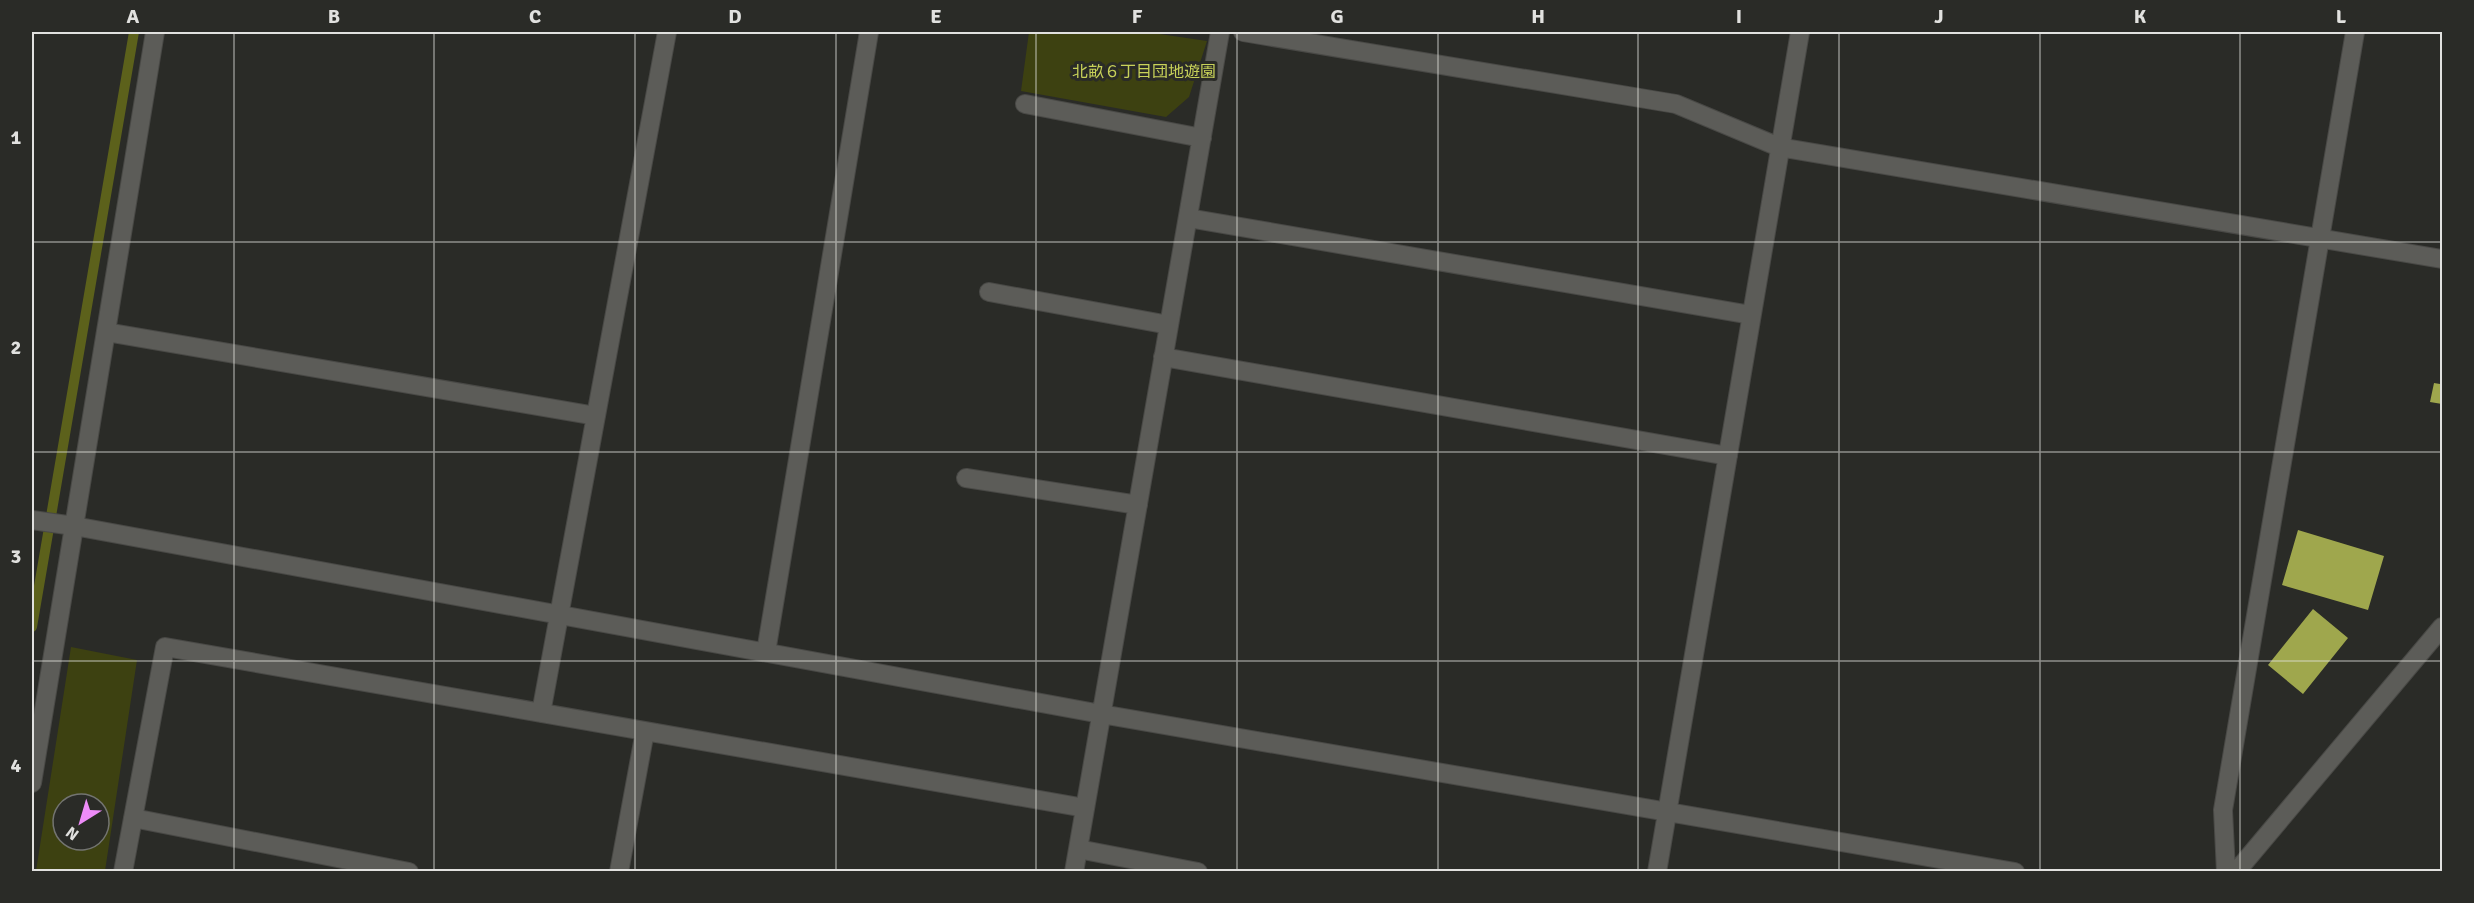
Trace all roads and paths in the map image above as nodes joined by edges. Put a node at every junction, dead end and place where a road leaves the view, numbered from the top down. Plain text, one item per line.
1 (155, 32) edge
2 (667, 32) edge
3 (869, 32) edge
4 (1220, 32) edge
5 (1243, 32) edge
6 (1800, 32) edge
7 (2355, 32) edge
8 (1026, 104) dead end
9 (1202, 138) junction
10 (1779, 147) junction
11 (1188, 218) junction
12 (2319, 238) junction
13 (2442, 260) edge
14 (989, 292) dead end
15 (1751, 315) junction
16 (1169, 325) junction
17 (106, 333) junction
18 (1163, 357) junction
19 (596, 416) junction
20 (1728, 456) junction
21 (966, 478) dead end
22 (1138, 505) junction
23 (34, 520) edge
24 (70, 525) junction
25 (560, 615) junction
26 (2442, 627) edge
27 (766, 651) junction
28 (541, 713) junction
29 (1101, 714) junction
30 (645, 731) junction
31 (32, 783) edge
32 (1085, 808) junction
33 (1668, 812) junction
34 (133, 818) junction
35 (1078, 849) junction
36 (123, 872) edge
37 (409, 872) edge
38 (619, 872) edge
39 (1074, 872) edge
40 (1198, 872) edge
41 (1658, 872) edge
42 (2015, 872) edge
43 (2226, 872) edge
44 (2236, 872) edge

1 - 17 street
2 - 19 street
3 - 27 street
4 - 9 street
5 - 10 street
6 - 10 street
7 - 12 street
8 - 9 street
9 - 11 street
10 - 12 street
10 - 15 street
11 - 15 street
11 - 16 street
12 - 13 street
12 - 43 street
14 - 16 street
15 - 20 street
16 - 18 street
17 - 19 street
17 - 24 street
18 - 20 street
18 - 22 street
19 - 25 street
20 - 33 street
21 - 22 street
22 - 29 street
23 - 24 street
24 - 25 street
24 - 31 street
25 - 27 street
25 - 28 street
26 - 44 street
27 - 29 street
28 - 30 street
28 - 34 street
29 - 32 street
29 - 33 street
30 - 32 street
30 - 38 street
32 - 35 street
33 - 41 street
33 - 42 street
34 - 36 street
34 - 37 street
35 - 39 street
35 - 40 street

